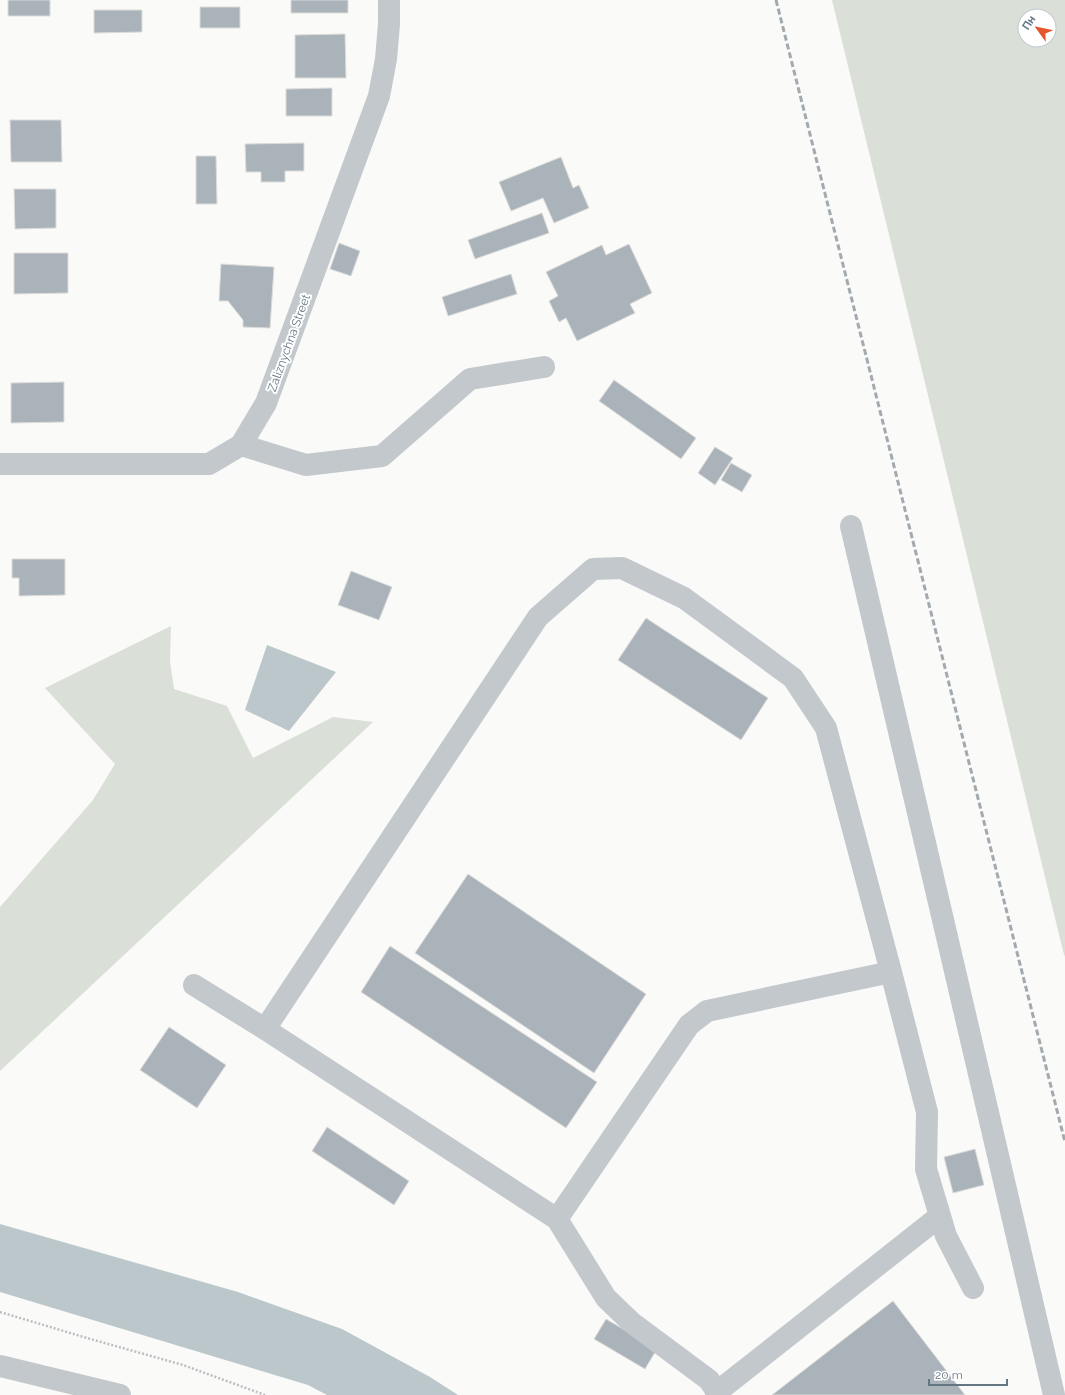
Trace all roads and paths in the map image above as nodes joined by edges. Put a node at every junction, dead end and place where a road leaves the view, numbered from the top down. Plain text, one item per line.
1 (389, 0) edge
2 (544, 367) dead end
3 (241, 445) junction
4 (0, 464) edge
5 (851, 526) dead end
6 (891, 972) junction
7 (194, 985) dead end
8 (265, 1029) junction
9 (940, 1216) junction
10 (557, 1219) junction
11 (973, 1288) dead end
12 (0, 1312) edge
13 (0, 1366) edge
14 (716, 1394) edge
15 (120, 1395) edge
16 (265, 1395) edge
17 (1054, 1395) edge

1 - 3 street, Zaliznychna Street
2 - 3 street
3 - 4 street, Zaliznychna Street
5 - 17 street
6 - 8 street
6 - 9 street
6 - 10 street
7 - 8 street
8 - 10 street
9 - 11 street
9 - 14 street
10 - 14 street
12 - 16 path
13 - 15 street

